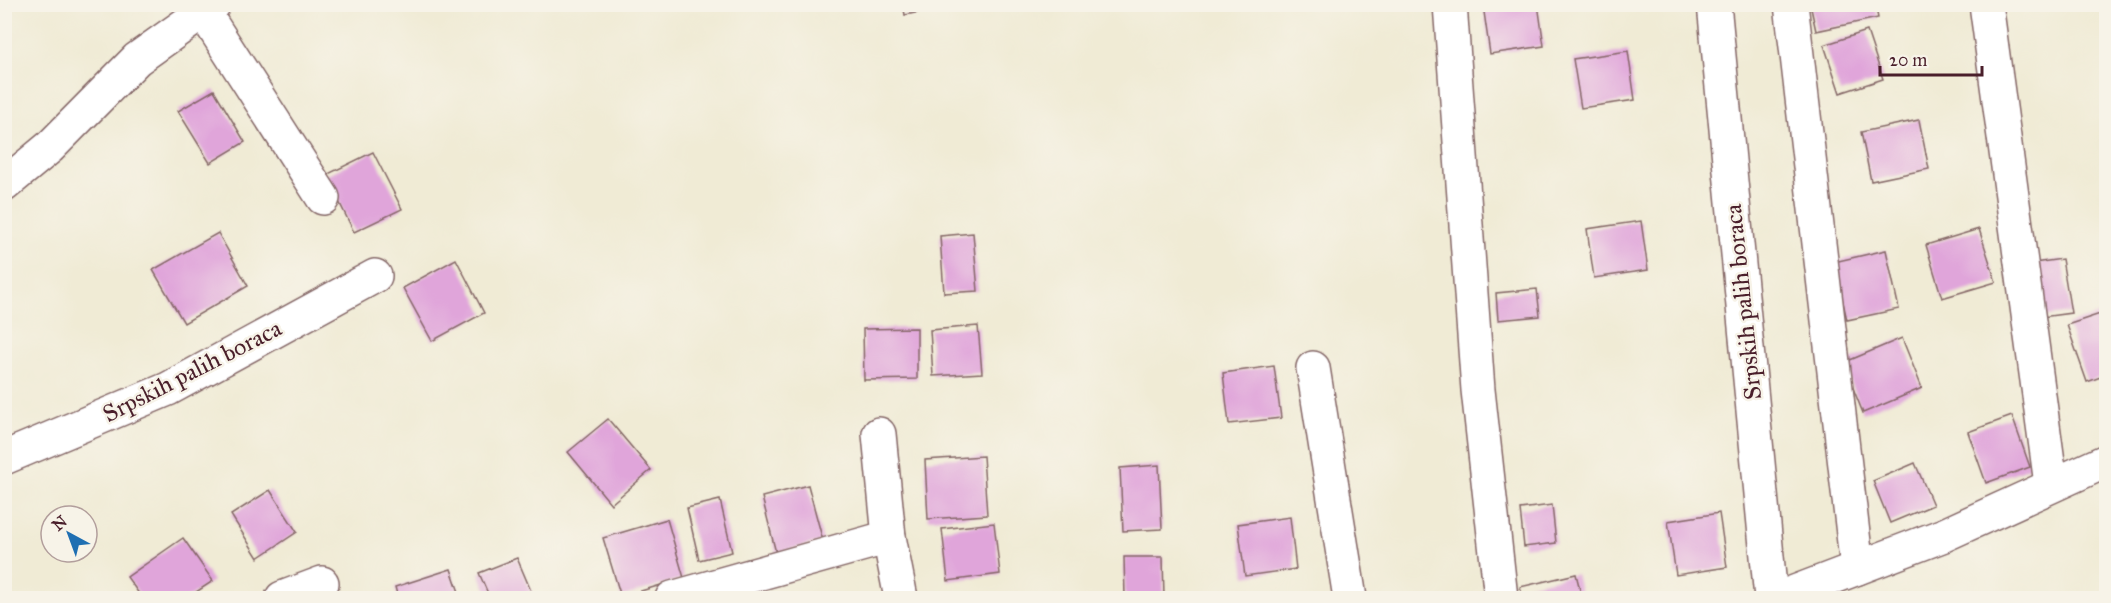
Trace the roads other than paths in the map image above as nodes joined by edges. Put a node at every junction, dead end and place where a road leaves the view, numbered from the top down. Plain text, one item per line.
1 (1450, 4) edge
2 (1714, 4) edge
3 (1791, 4) edge
4 (1986, 4) edge
5 (209, 8) edge
6 (4, 185) edge
7 (323, 198) dead end
8 (375, 276) dead end
9 (1313, 368) dead end
10 (879, 434) dead end
11 (4, 458) edge
12 (2106, 460) edge
13 (2051, 484) junction
14 (889, 537) junction
15 (1857, 568) junction
16 (322, 583) dead end
17 (282, 598) edge
18 (672, 598) edge
19 (901, 598) edge
20 (1350, 598) edge
21 (1501, 598) edge
22 (1771, 598) edge
23 (1779, 598) edge

1 - 21 street
2 - 22 street, Srpskih palih boraca
3 - 15 street
4 - 13 street
5 - 6 street
5 - 7 street
8 - 11 street, Srpskih palih boraca
9 - 20 street
10 - 14 street
12 - 13 street
13 - 15 street
14 - 18 street
14 - 19 street
15 - 23 street
16 - 17 street

